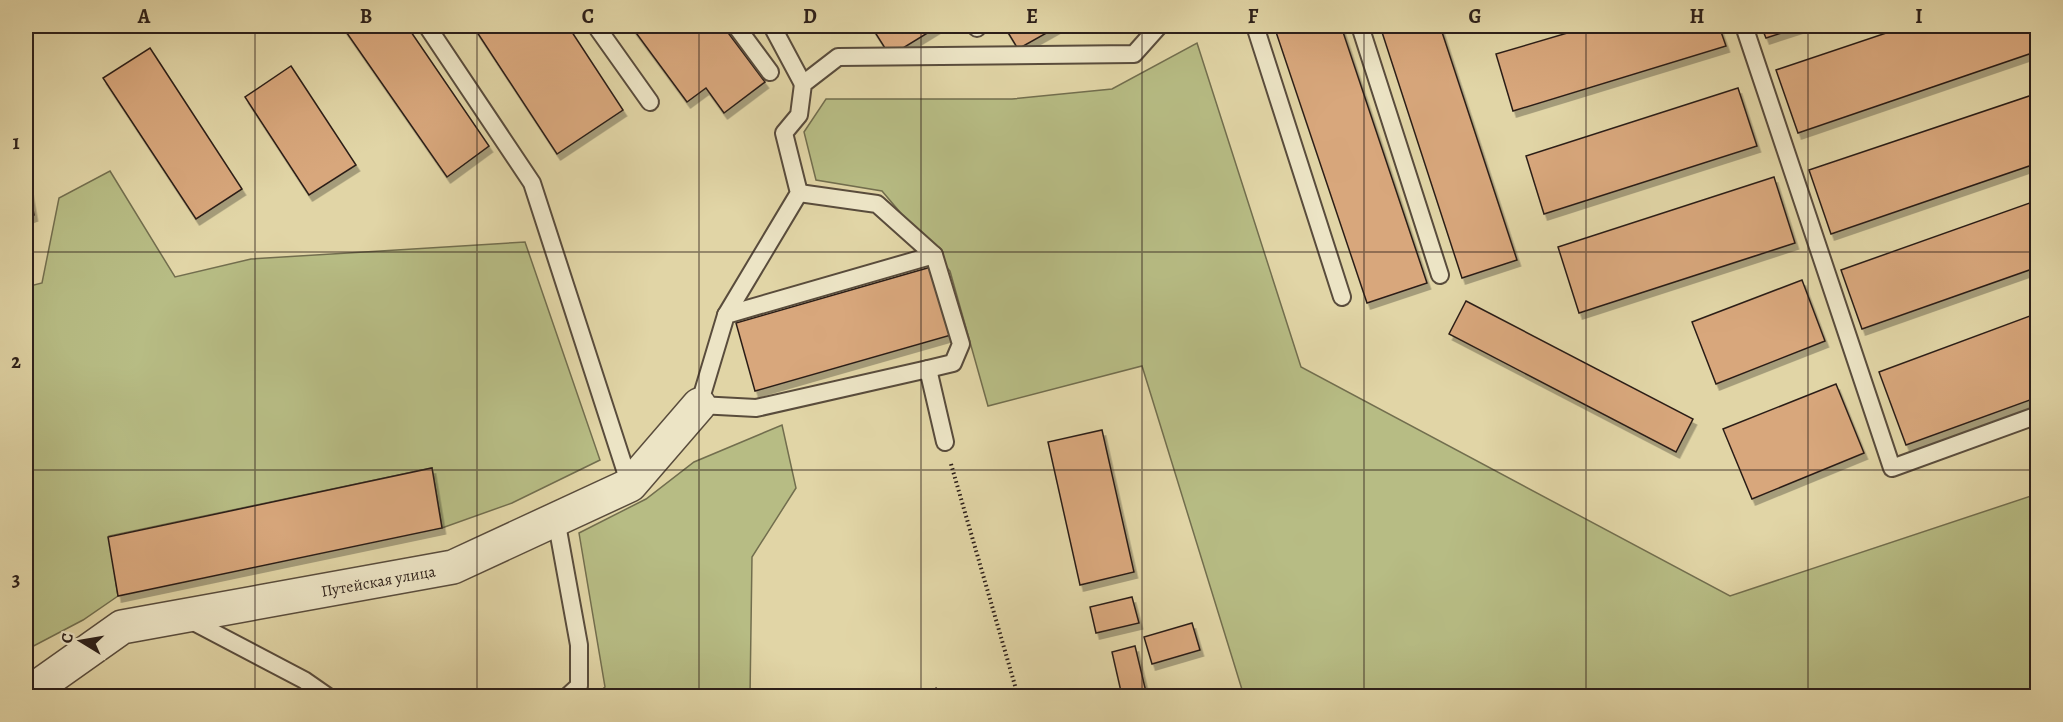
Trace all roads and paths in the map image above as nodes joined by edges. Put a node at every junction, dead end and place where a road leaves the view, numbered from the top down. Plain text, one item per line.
1 (427, 26) edge
2 (596, 26) edge
3 (736, 26) edge
4 (772, 26) edge
5 (1160, 26) edge
6 (1255, 26) edge
7 (1360, 26) edge
8 (1744, 26) edge
9 (770, 72) dead end
10 (803, 84) junction
11 (650, 102) dead end
12 (799, 192) junction
13 (934, 255) junction
14 (1440, 275) dead end
15 (1342, 297) dead end
16 (726, 315) junction
17 (928, 369) junction
18 (699, 405) junction
19 (2037, 415) edge
20 (945, 442) joint
21 (630, 485) junction
22 (556, 519) junction
23 (183, 616) junction
24 (26, 695) edge
25 (327, 696) edge
26 (568, 696) edge
27 (1018, 696) edge

1 - 21 lane
2 - 11 lane
3 - 9 lane
4 - 10 lane
5 - 10 lane
6 - 15 lane
7 - 14 lane
8 - 19 lane
10 - 12 lane
12 - 13 lane
12 - 16 lane
13 - 16 lane
13 - 17 lane
16 - 18 lane
17 - 18 lane
17 - 20 lane
18 - 21 street, Путейская улица
20 - 27 path
21 - 22 street, Путейская улица
22 - 23 street, Путейская улица
22 - 26 lane
23 - 24 street, Путейская улица
23 - 25 lane

